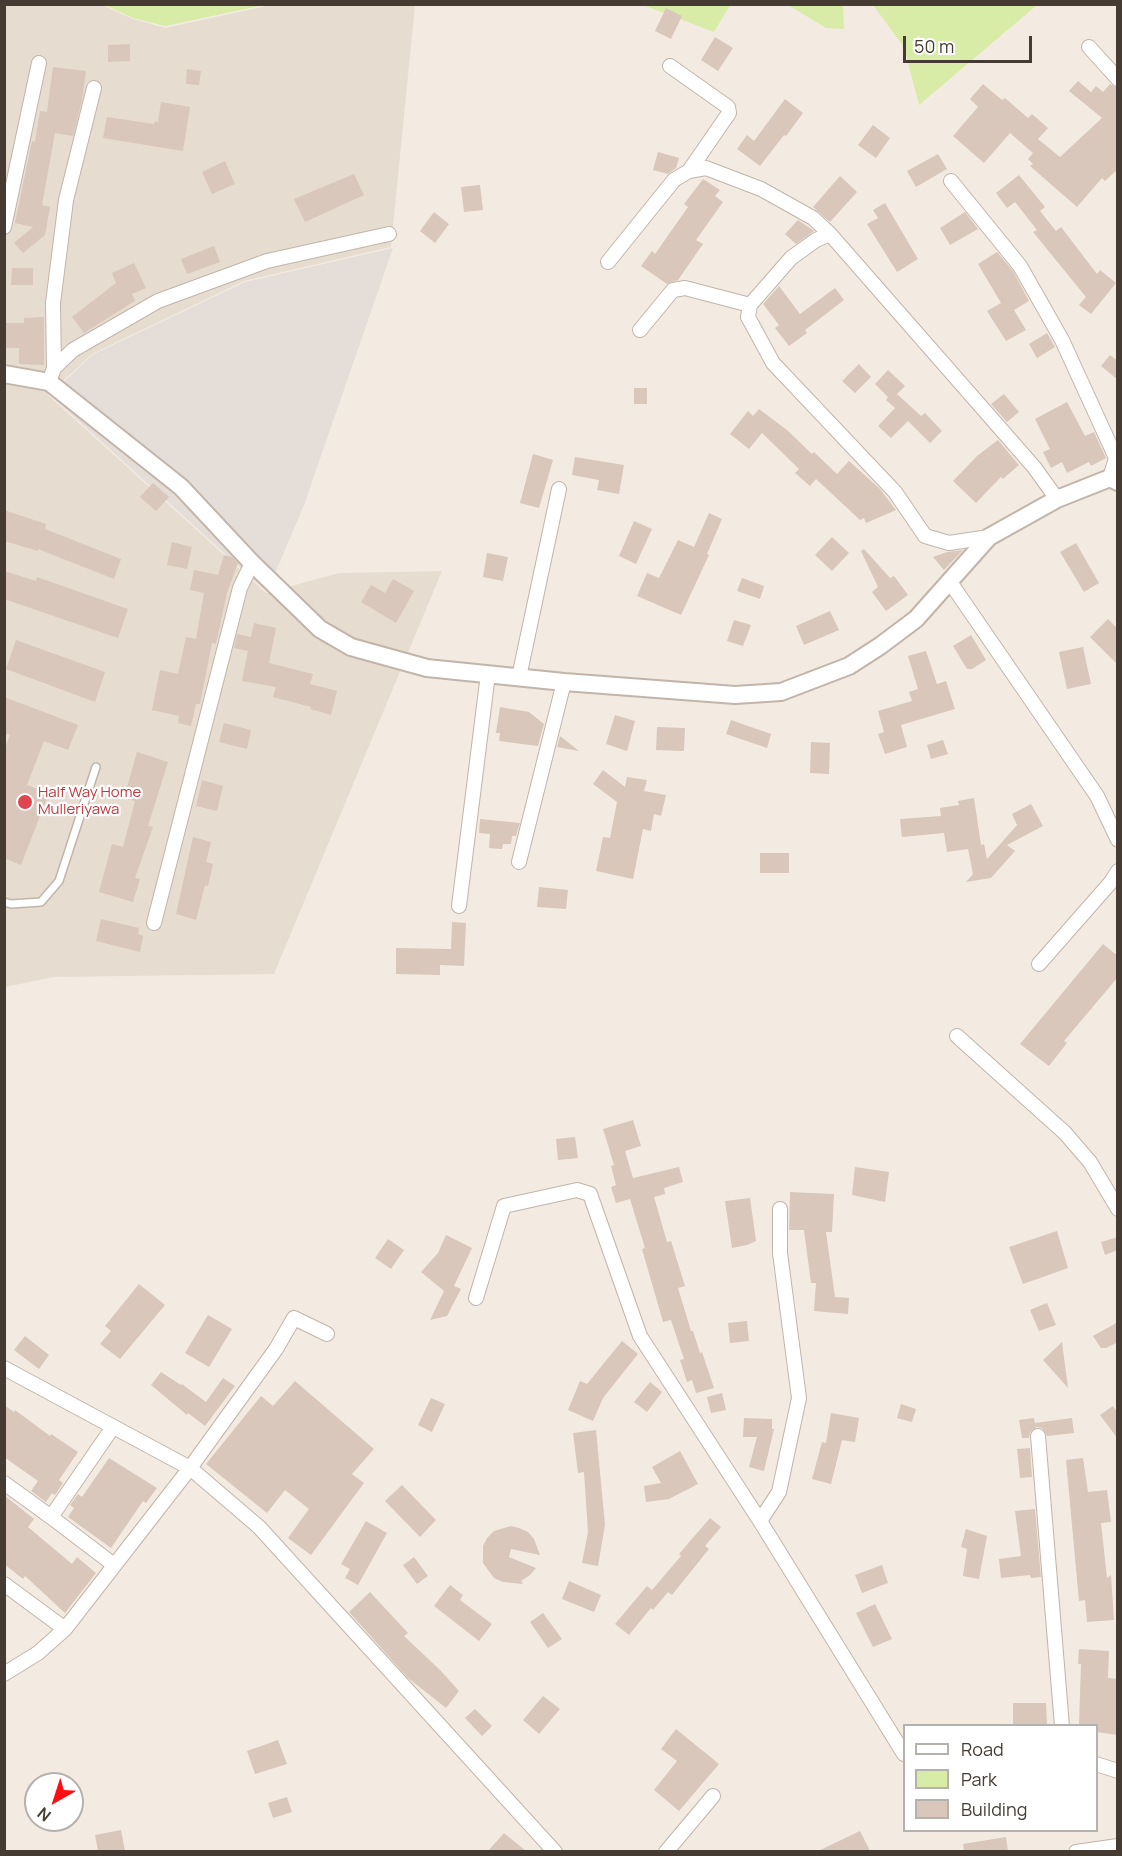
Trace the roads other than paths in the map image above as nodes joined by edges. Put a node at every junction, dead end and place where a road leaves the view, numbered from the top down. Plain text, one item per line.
1 (1089, 47) dead end
2 (39, 63) dead end
3 (670, 66) dead end
4 (1118, 79) edge
5 (94, 88) dead end
6 (689, 171) junction
7 (951, 181) dead end
8 (4, 227) edge
9 (389, 234) dead end
10 (830, 234) junction
11 (608, 262) dead end
12 (750, 305) junction
13 (640, 330) dead end
14 (4, 374) edge
15 (52, 375) junction
16 (1117, 457) edge
17 (1114, 480) edge
18 (559, 489) dead end
19 (1057, 499) junction
20 (989, 537) junction
21 (252, 563) junction
22 (950, 582) junction
23 (488, 674) junction
24 (519, 677) junction
25 (564, 682) junction
26 (96, 767) dead end
27 (1118, 840) edge
28 (519, 862) dead end
29 (1118, 871) edge
30 (4, 902) edge
31 (459, 906) dead end
32 (154, 923) dead end
33 (1039, 964) dead end
34 (957, 1036) dead end
35 (780, 1209) dead end
36 (1118, 1209) edge
37 (477, 1298) dead end
38 (327, 1334) dead end
39 (4, 1368) edge
40 (113, 1427) junction
41 (1038, 1436) dead end
42 (190, 1468) junction
43 (4, 1483) edge
44 (51, 1517) junction
45 (760, 1521) junction
46 (114, 1565) junction
47 (4, 1584) edge
48 (65, 1629) junction
49 (4, 1674) edge
50 (1062, 1724) edge
51 (903, 1752) edge
52 (1098, 1765) edge
53 (1118, 1771) edge
54 (713, 1796) dead end
55 (1118, 1846) edge
56 (555, 1851) edge
57 (666, 1851) edge
58 (1076, 1851) edge

1 - 4 street
2 - 8 street
3 - 6 street
5 - 15 street
6 - 10 street
6 - 11 street
7 - 16 street
9 - 15 street
10 - 12 street
10 - 19 street
12 - 13 street
12 - 20 street
14 - 15 street
15 - 21 street
16 - 17 street
17 - 19 street
18 - 24 street
19 - 20 street
20 - 22 street
21 - 23 street
21 - 32 street
22 - 25 street
22 - 27 street
23 - 24 street
23 - 31 street
24 - 25 street
25 - 28 street
26 - 30 lane
29 - 33 street
34 - 36 street
35 - 45 street
37 - 45 street
38 - 42 street
39 - 40 street
40 - 42 street
40 - 44 street
41 - 50 street
42 - 46 street
42 - 56 street
43 - 44 street
44 - 46 street
45 - 51 street
46 - 48 street
47 - 48 street
48 - 49 street
52 - 53 street
54 - 57 street
55 - 58 street

